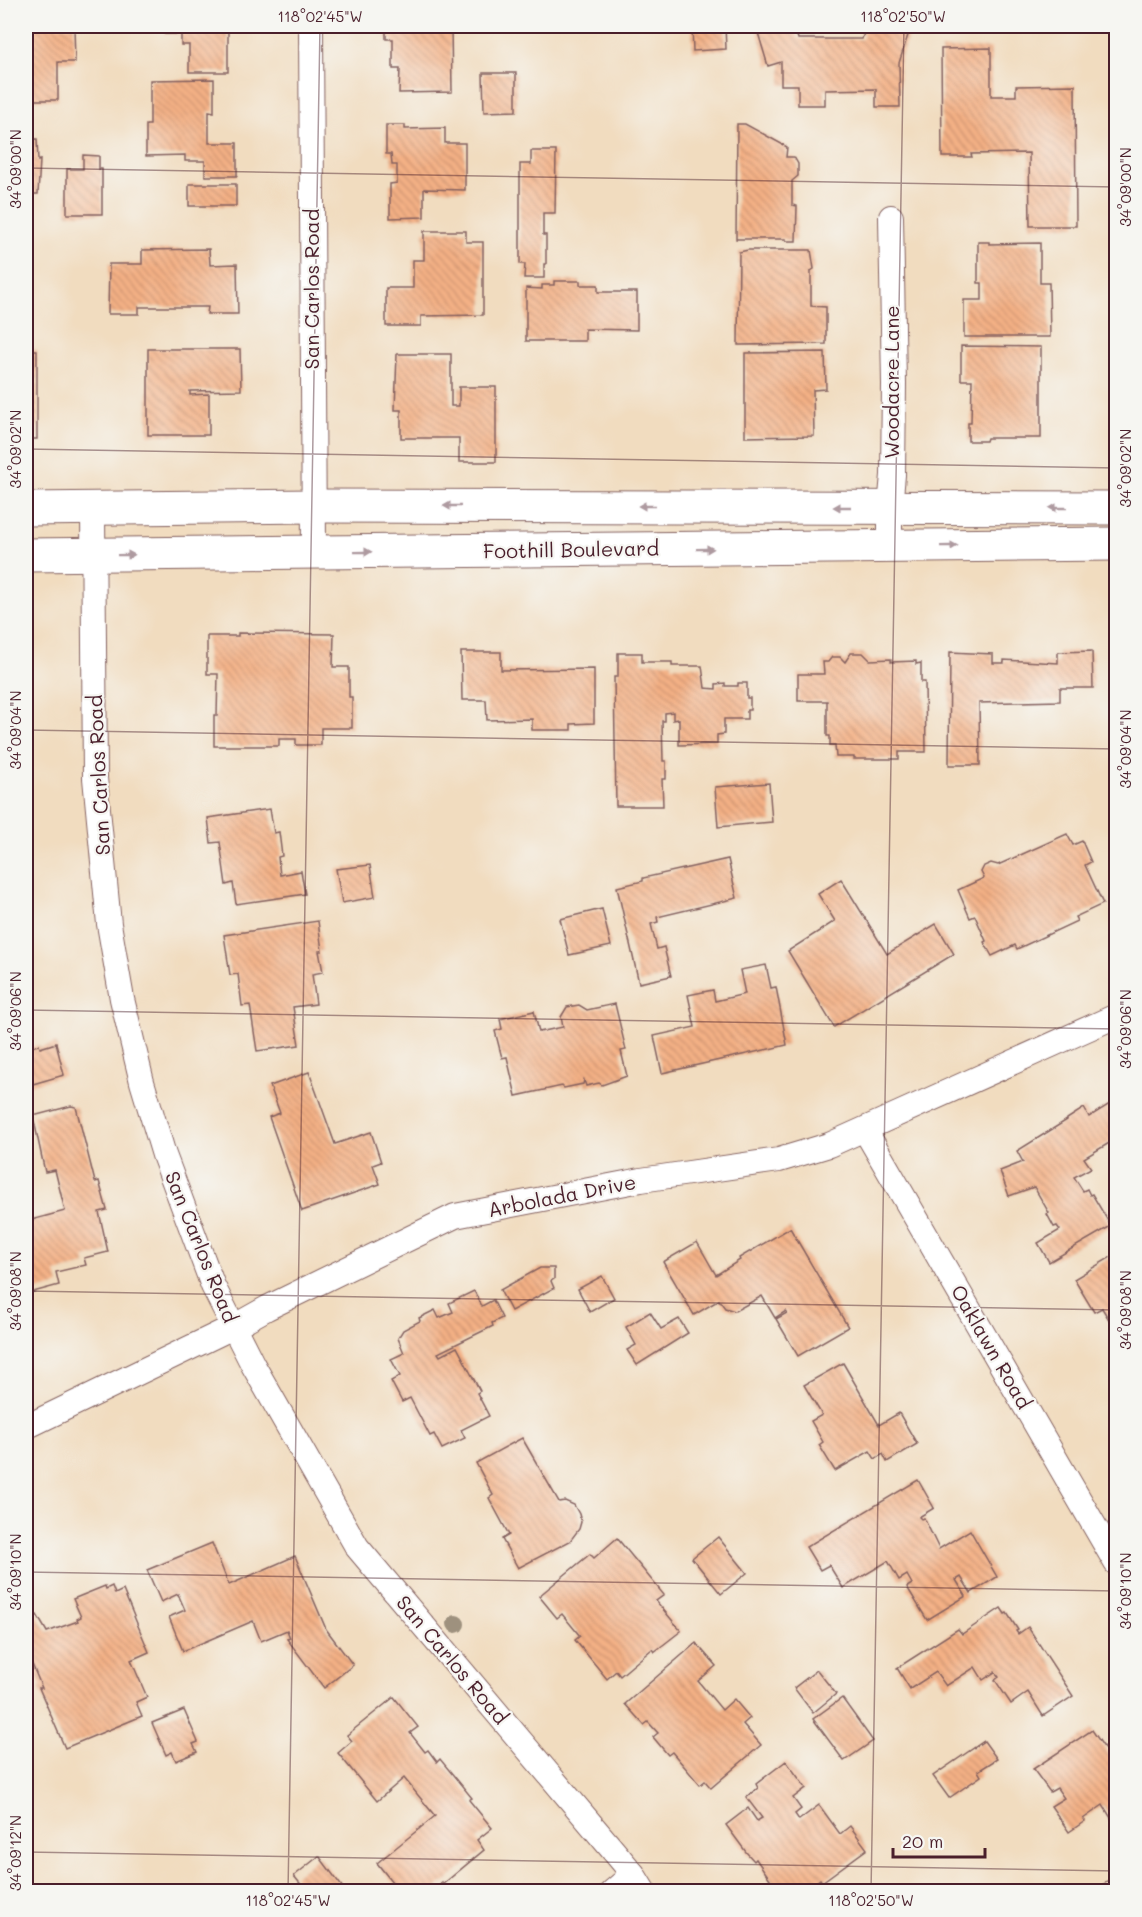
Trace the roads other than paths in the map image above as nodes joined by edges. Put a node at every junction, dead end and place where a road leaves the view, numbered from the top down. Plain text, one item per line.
1 (311, 26) edge
2 (891, 217) dead end
3 (313, 506) junction
4 (890, 507) junction
5 (1116, 508) edge
6 (26, 509) edge
7 (93, 510) junction
8 (1116, 544) edge
9 (890, 547) junction
10 (314, 552) junction
11 (26, 555) edge
12 (94, 556) junction
13 (1116, 1016) edge
14 (865, 1130) junction
15 (233, 1327) junction
16 (26, 1427) edge
17 (1116, 1563) edge
18 (639, 1883) edge
19 (612, 1892) edge

1 - 3 street, San Carlos Road
2 - 4 street, Woodacre Lane
4 -> 3 main road
3 - 7 main road
3 - 10 street, San Carlos Road
5 -> 4 main road
4 - 9 street, Woodacre Lane
6 - 7 main road
7 - 12 street, San Carlos Road
9 -> 8 main road, Foothill Boulevard
10 -> 9 main road, Foothill Boulevard
12 -> 10 main road, Foothill Boulevard
11 - 12 main road, Foothill Boulevard
12 - 15 street, San Carlos Road
13 - 14 street, Arbolada Drive
14 - 15 street, Arbolada Drive
14 - 17 street, Oaklawn Road
15 - 16 street, Arbolada Drive
15 - 18 street, San Carlos Road
18 - 19 street

